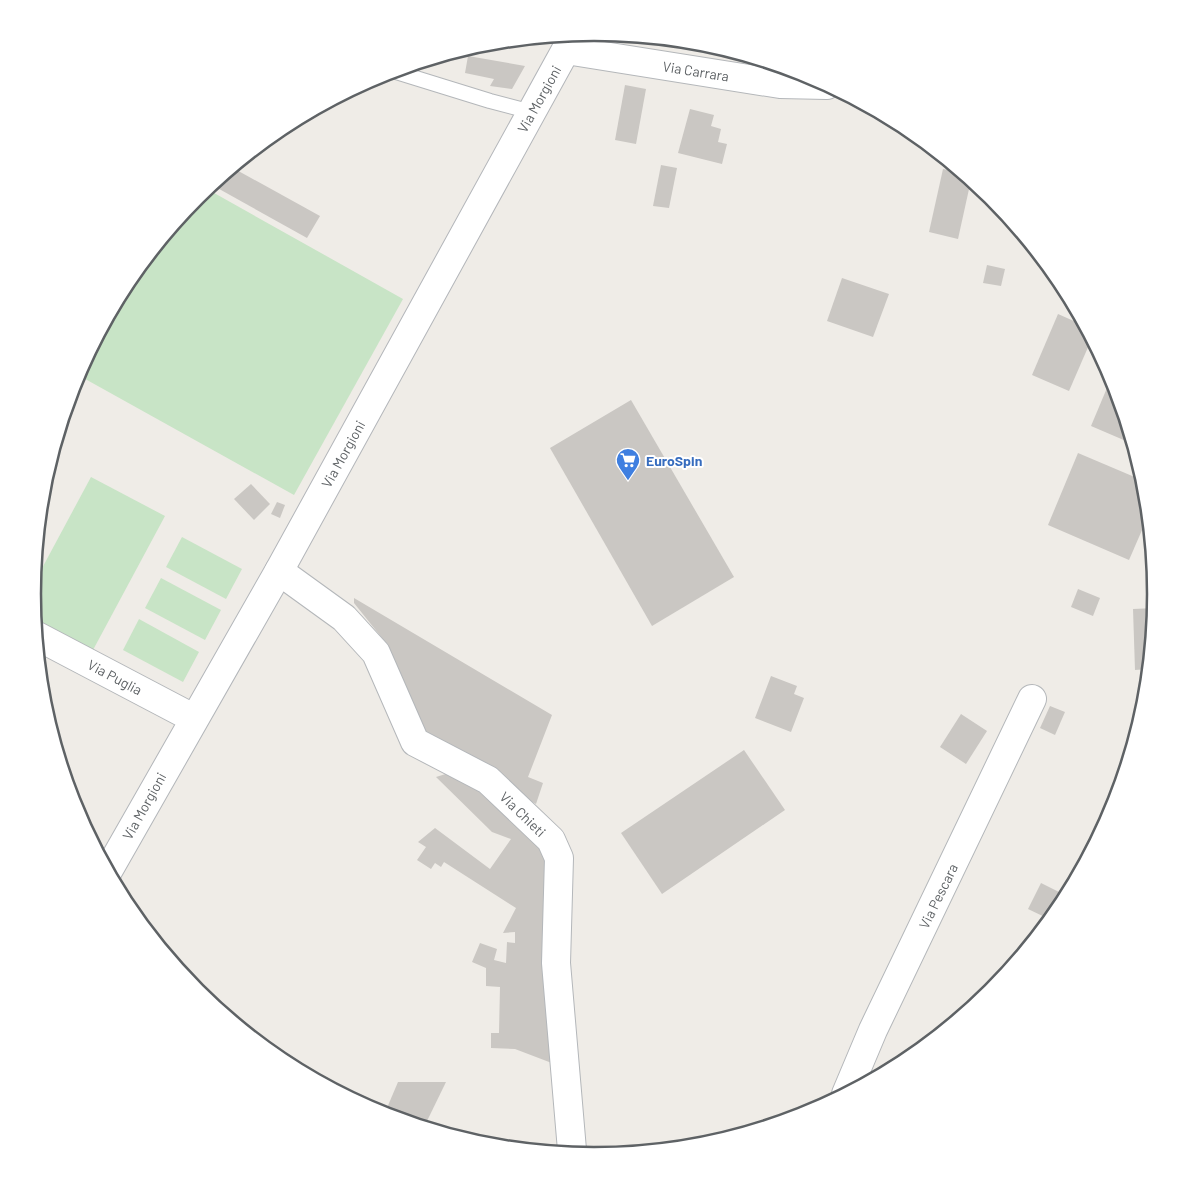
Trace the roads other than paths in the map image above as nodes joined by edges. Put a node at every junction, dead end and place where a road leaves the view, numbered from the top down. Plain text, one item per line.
1 (570, 42) edge
2 (406, 75) edge
3 (810, 85) edge
4 (532, 112) junction
5 (279, 571) junction
6 (43, 639) edge
7 (1032, 699) dead end
8 (194, 718) junction
9 (112, 865) edge
10 (850, 1085) edge
11 (572, 1147) edge

1 - 3 street, Via Carrara
1 - 4 street, Via Morgioni
2 - 4 lane
4 - 5 street, Via Morgioni
5 - 8 street, Via Morgioni
5 - 11 street, Via Chieti
6 - 8 street, Via Puglia
7 - 10 street, Via Pescara
8 - 9 street, Via Morgioni

